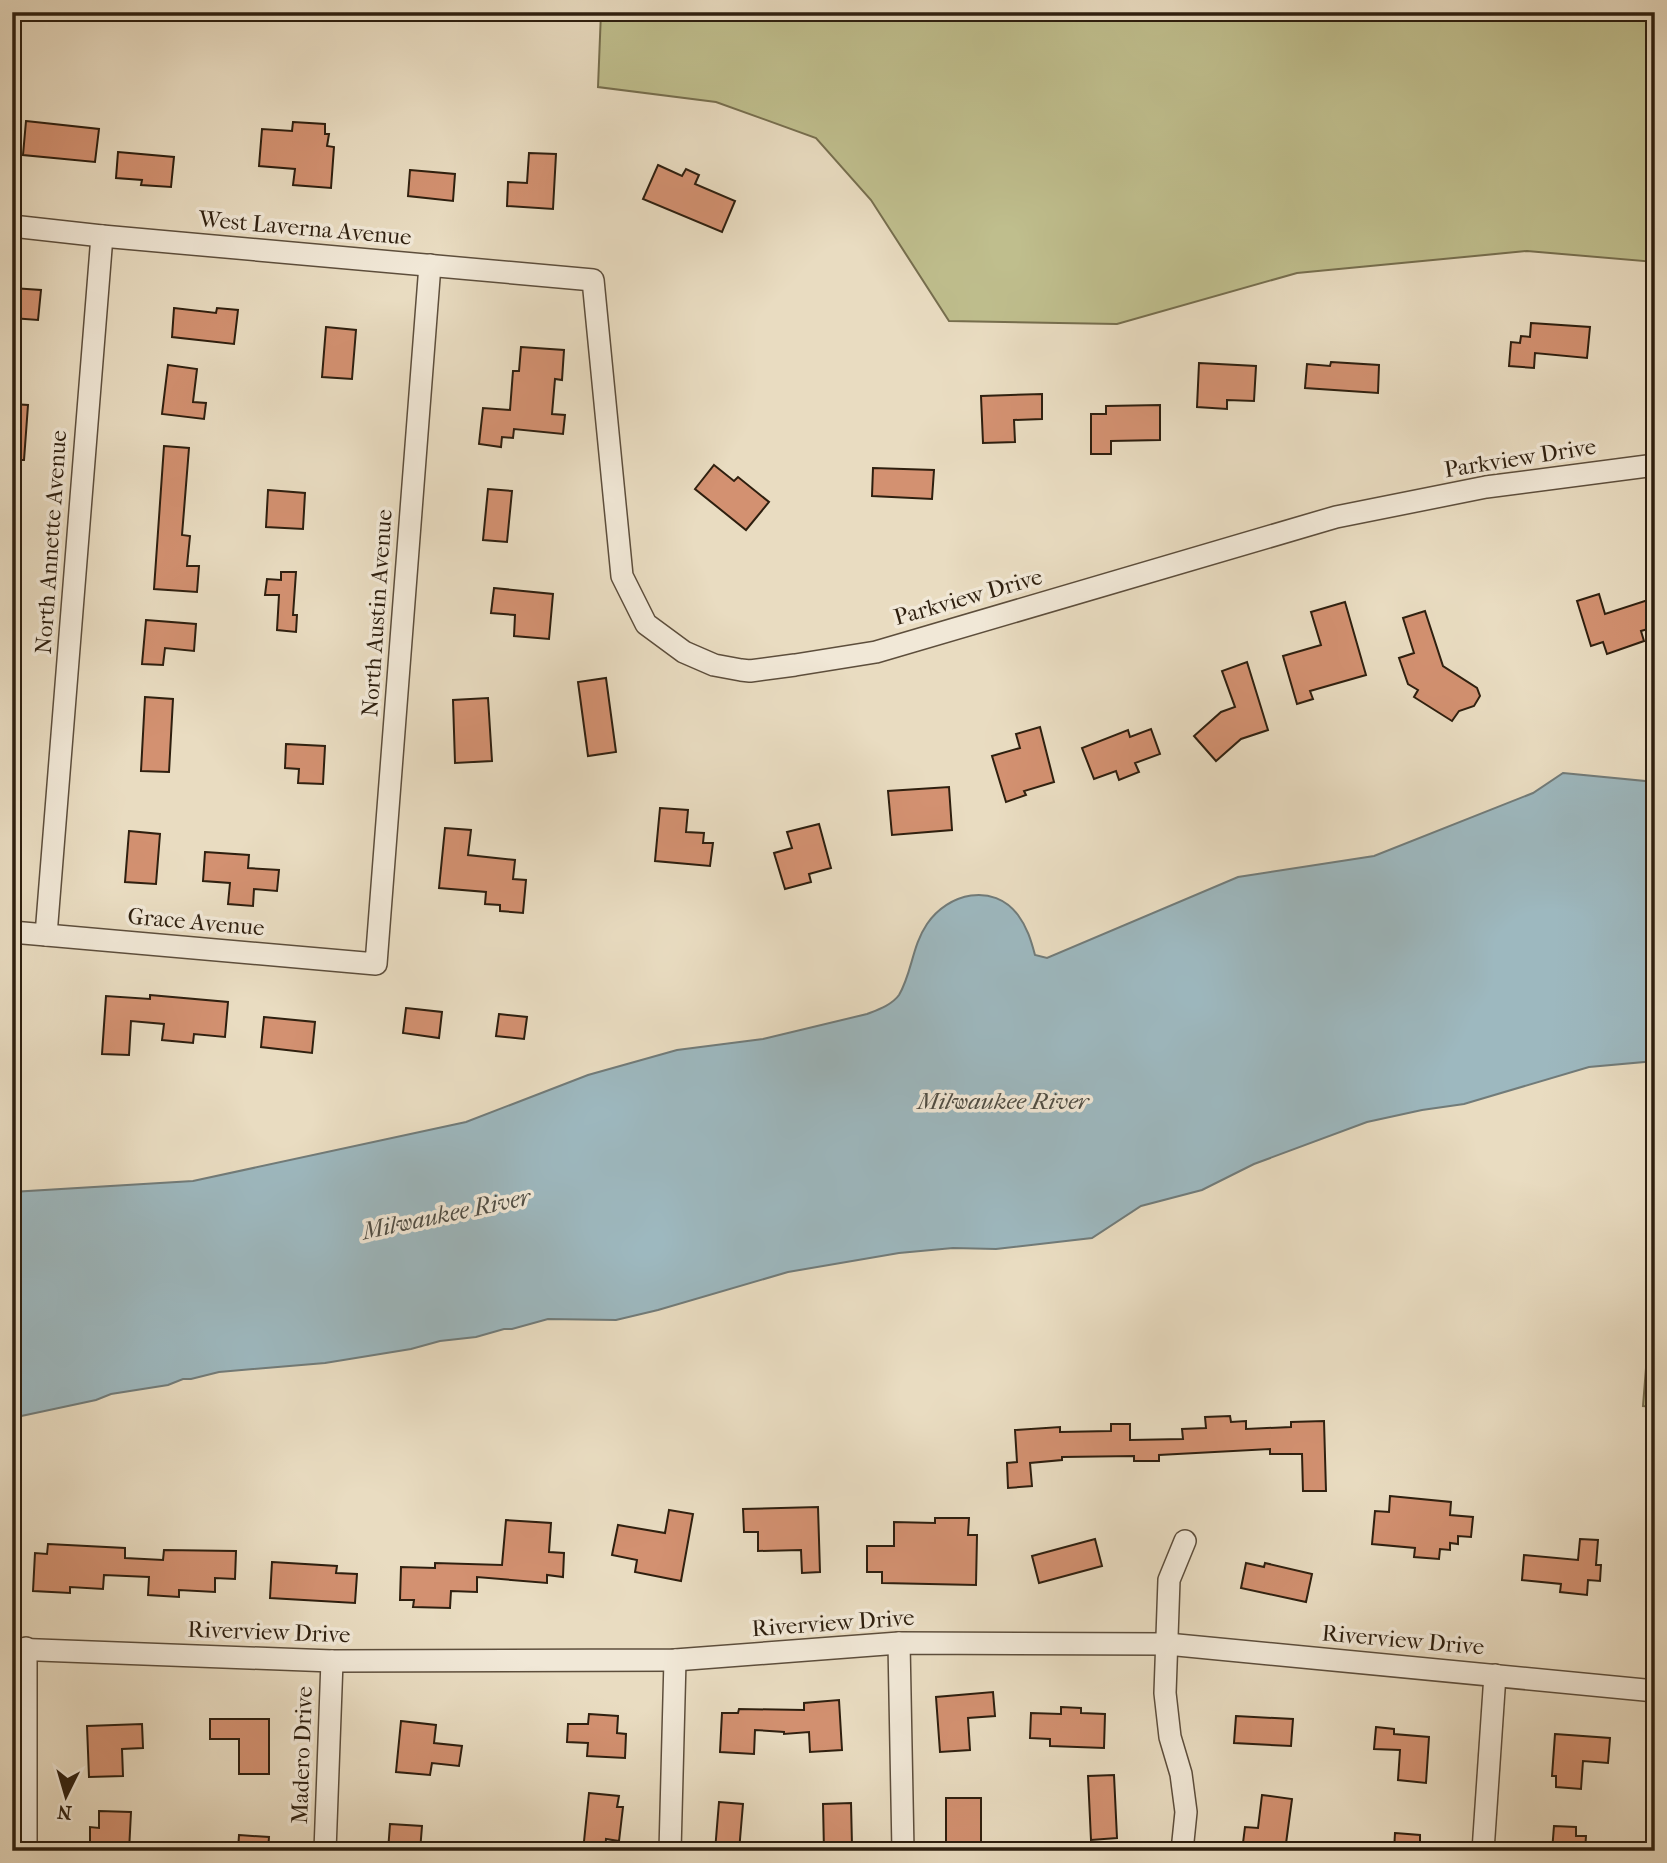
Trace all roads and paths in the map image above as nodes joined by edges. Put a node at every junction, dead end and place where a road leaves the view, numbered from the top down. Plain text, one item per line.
1 (12, 226) edge
2 (102, 236) junction
3 (430, 265) junction
4 (593, 280) joint
5 (1655, 466) edge
6 (12, 932) edge
7 (47, 935) junction
8 (376, 964) joint
9 (1185, 1541) dead end
10 (900, 1643) junction
11 (1167, 1644) junction
12 (19, 1648) edge
13 (675, 1660) junction
14 (332, 1661) junction
15 (1495, 1675) junction
16 (1655, 1691) edge
17 (26, 1851) edge
18 (325, 1851) edge
19 (670, 1851) edge
20 (903, 1851) edge
21 (1182, 1851) edge
22 (1483, 1851) edge

1 - 2 street, West Laverna Avenue
2 - 3 street, West Laverna Avenue
2 - 7 street, North Annette Avenue
3 - 4 street, West Laverna Avenue
3 - 8 street, North Austin Avenue
4 - 5 street, Parkview Drive
6 - 7 street, Grace Avenue
7 - 8 street, Grace Avenue
9 - 11 street
10 - 11 street, Riverview Drive
10 - 13 street, Riverview Drive
10 - 20 street
11 - 15 street, Riverview Drive
11 - 21 street
12 - 14 street, Riverview Drive
12 - 17 street
13 - 14 street, Riverview Drive
13 - 19 street
14 - 18 street, Madero Drive
15 - 16 street, Riverview Drive
15 - 22 street

